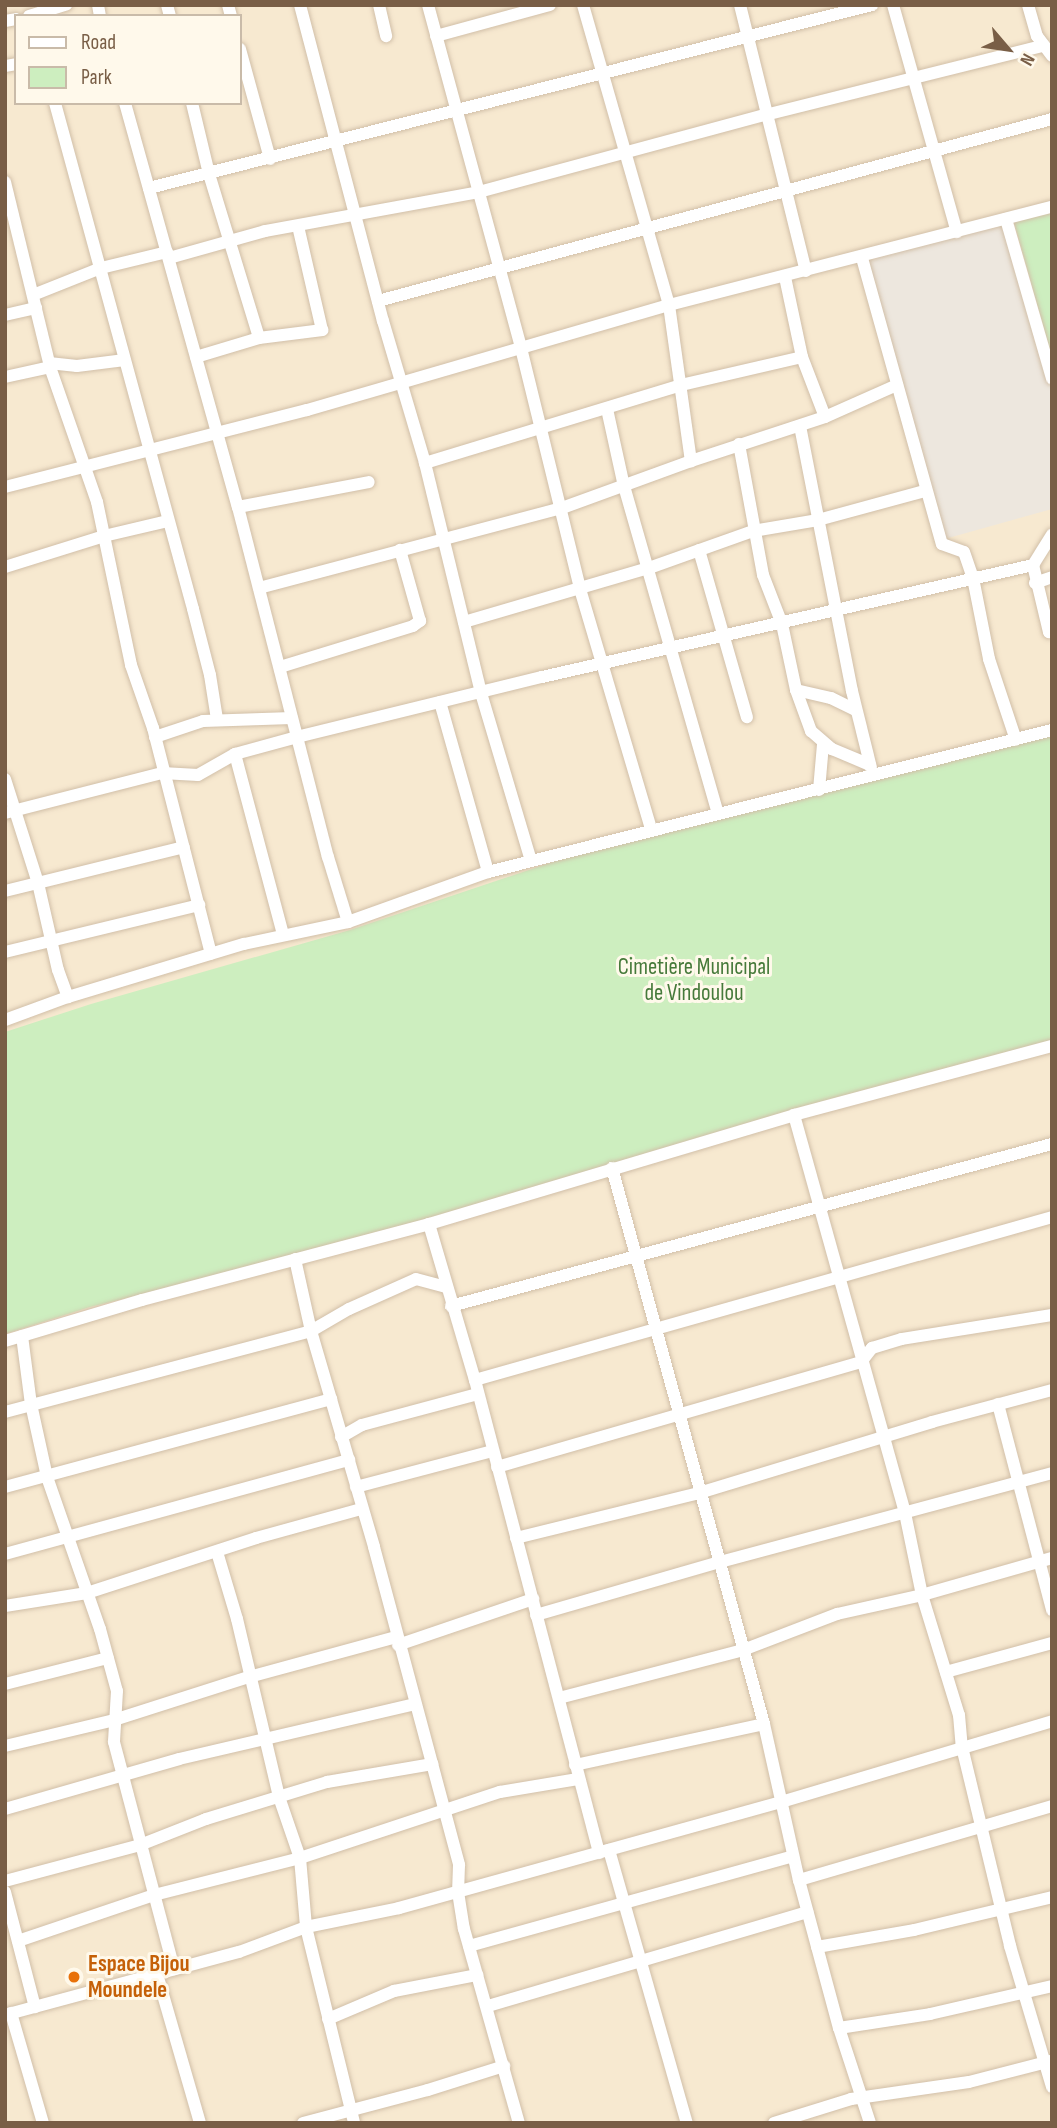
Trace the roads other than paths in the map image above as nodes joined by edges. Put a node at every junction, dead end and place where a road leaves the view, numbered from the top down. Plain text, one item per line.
1 (66, 5) edge
2 (300, 5) edge
3 (379, 5) edge
4 (429, 5) edge
5 (550, 5) edge
6 (583, 5) edge
7 (740, 5) edge
8 (872, 5) edge
9 (893, 5) edge
10 (1028, 5) edge
11 (37, 14) edge
12 (386, 36) dead end
13 (436, 36) junction
14 (749, 36) junction
15 (1042, 46) junction
16 (242, 56) edge
17 (1052, 56) edge
18 (602, 75) junction
19 (914, 80) junction
20 (56, 105) edge
21 (126, 105) edge
22 (192, 105) edge
23 (457, 113) junction
24 (769, 114) junction
25 (1052, 119) edge
26 (336, 142) junction
27 (625, 152) junction
28 (934, 152) junction
29 (270, 159) junction
30 (209, 174) junction
31 (5, 182) edge
32 (149, 188) junction
33 (787, 191) junction
34 (479, 192) junction
35 (1052, 207) edge
36 (357, 214) junction
37 (1006, 219) junction
38 (298, 226) junction
39 (10, 227) edge
40 (647, 230) junction
41 (957, 232) junction
42 (229, 240) junction
43 (168, 255) junction
44 (862, 258) junction
45 (101, 268) junction
46 (500, 270) junction
47 (806, 271) junction
48 (785, 277) junction
49 (33, 295) junction
50 (378, 301) junction
51 (669, 305) junction
52 (36, 308) junction
53 (5, 315) edge
54 (259, 338) junction
55 (521, 348) junction
56 (196, 356) junction
57 (802, 356) junction
58 (125, 360) junction
59 (49, 365) junction
60 (5, 377) edge
61 (1052, 377) edge
62 (401, 382) junction
63 (681, 385) junction
64 (897, 385) junction
65 (607, 409) junction
66 (825, 417) junction
67 (800, 426) junction
68 (542, 429) junction
69 (216, 435) junction
70 (739, 444) junction
71 (150, 452) junction
72 (691, 461) junction
73 (425, 463) junction
74 (86, 465) junction
75 (369, 482) dead end
76 (624, 486) junction
77 (5, 487) edge
78 (925, 491) junction
79 (238, 506) junction
80 (562, 508) junction
81 (818, 520) junction
82 (168, 521) junction
83 (753, 531) junction
84 (1052, 534) edge
85 (104, 536) junction
86 (442, 539) junction
87 (400, 550) junction
88 (699, 550) junction
89 (1033, 565) junction
90 (5, 567) edge
91 (649, 568) junction
92 (1052, 577) edge
93 (973, 578) junction
94 (1035, 583) junction
95 (259, 589) junction
96 (580, 589) junction
97 (837, 610) junction
98 (464, 622) junction
99 (782, 624) junction
100 (1052, 631) edge
101 (726, 637) junction
102 (673, 648) junction
103 (602, 664) junction
104 (280, 667) junction
105 (796, 690) junction
106 (481, 693) junction
107 (440, 702) junction
108 (856, 710) junction
109 (747, 717) dead end
110 (292, 718) junction
111 (217, 719) junction
112 (1052, 730) edge
113 (155, 737) junction
114 (297, 737) junction
115 (1016, 740) junction
116 (823, 744) junction
117 (235, 754) junction
118 (872, 771) junction
119 (162, 773) junction
120 (5, 779) edge
121 (819, 790) junction
122 (11, 812) edge
123 (718, 813) junction
124 (651, 829) junction
125 (184, 847) junction
126 (531, 861) junction
127 (488, 872) junction
128 (38, 883) junction
129 (5, 891) edge
130 (200, 905) junction
131 (348, 922) junction
132 (283, 934) junction
133 (52, 942) junction
134 (5, 952) edge
135 (211, 954) junction
136 (68, 997) junction
137 (5, 1020) edge
138 (1052, 1046) edge
139 (794, 1115) junction
140 (1052, 1144) edge
141 (612, 1168) junction
142 (820, 1206) junction
143 (1052, 1217) edge
144 (429, 1224) junction
145 (637, 1257) junction
146 (295, 1259) junction
147 (839, 1278) junction
148 (446, 1287) junction
149 (451, 1306) junction
150 (1052, 1315) edge
151 (657, 1329) junction
152 (311, 1331) junction
153 (22, 1336) junction
154 (5, 1341) edge
155 (861, 1362) junction
156 (475, 1380) junction
157 (1052, 1390) edge
158 (478, 1394) junction
159 (331, 1399) junction
160 (31, 1404) junction
161 (998, 1404) junction
162 (5, 1412) edge
163 (678, 1415) junction
164 (341, 1437) junction
165 (883, 1438) junction
166 (492, 1451) junction
167 (349, 1460) junction
168 (497, 1467) junction
169 (1052, 1473) edge
170 (47, 1477) junction
171 (1017, 1482) junction
172 (5, 1487) edge
173 (356, 1488) junction
174 (699, 1493) junction
175 (361, 1509) junction
176 (905, 1513) junction
177 (68, 1538) junction
178 (516, 1538) junction
179 (217, 1552) junction
180 (5, 1554) edge
181 (1046, 1560) edge
182 (720, 1562) junction
183 (88, 1593) junction
184 (922, 1595) junction
185 (533, 1599) junction
186 (5, 1606) edge
187 (1052, 1610) edge
188 (536, 1615) junction
189 (397, 1641) junction
190 (1052, 1643) edge
191 (743, 1650) junction
192 (108, 1658) junction
193 (946, 1672) junction
194 (249, 1677) junction
195 (5, 1684) edge
196 (559, 1698) junction
197 (415, 1704) junction
198 (114, 1720) junction
199 (1052, 1721) edge
200 (764, 1724) junction
201 (264, 1739) junction
202 (5, 1746) edge
203 (962, 1747) junction
204 (432, 1764) junction
205 (575, 1765) junction
206 (124, 1776) junction
207 (578, 1779) junction
208 (279, 1797) junction
209 (781, 1802) junction
210 (1052, 1806) edge
211 (5, 1809) edge
212 (445, 1810) junction
213 (981, 1828) junction
214 (140, 1845) junction
215 (604, 1851) junction
216 (793, 1856) junction
217 (300, 1858) junction
218 (799, 1880) junction
219 (5, 1881) edge
220 (5, 1892) edge
221 (458, 1892) junction
222 (154, 1895) junction
223 (1052, 1897) edge
224 (624, 1901) junction
225 (1001, 1910) junction
226 (807, 1912) junction
227 (306, 1927) junction
228 (18, 1941) junction
229 (469, 1946) junction
230 (817, 1947) junction
231 (640, 1959) junction
232 (174, 1969) junction
233 (157, 1974) junction
234 (477, 1975) junction
235 (1052, 1986) edge
236 (1022, 1993) junction
237 (488, 2006) junction
238 (35, 2007) junction
239 (8, 2014) edge
240 (328, 2019) junction
241 (839, 2028) junction
242 (1049, 2062) edge
243 (504, 2066) junction
244 (1052, 2087) edge
245 (862, 2099) junction
246 (353, 2117) edge
247 (43, 2123) edge
248 (200, 2123) edge
249 (303, 2123) edge
250 (519, 2123) edge
251 (687, 2123) edge
252 (774, 2123) edge
253 (870, 2123) edge

1 - 11 street
2 - 26 street
3 - 12 street
4 - 13 street
5 - 13 street
6 - 18 street
7 - 14 street
8 - 14 street
9 - 19 street
10 - 15 street
13 - 23 street
14 - 18 street
14 - 24 street
15 - 17 street
15 - 19 street
16 - 29 street
18 - 23 street
18 - 27 street
19 - 24 street
19 - 28 street
20 - 45 street
21 - 32 street
22 - 30 street
23 - 26 street
23 - 34 street
24 - 27 street
24 - 33 street
25 - 28 street
26 - 29 street
26 - 36 street
27 - 34 street
27 - 40 street
28 - 33 street
28 - 41 street
29 - 30 street
30 - 32 street
30 - 42 street
31 - 39 street
32 - 43 street
33 - 40 street
33 - 47 street
34 - 36 street
34 - 46 street
35 - 37 street
36 - 38 street
36 - 50 street
37 - 41 street
37 - 61 street
38 - 42 street
38 - 54 street
39 - 49 street
40 - 46 street
40 - 51 street
41 - 44 street
42 - 43 street
42 - 54 street
43 - 45 street
43 - 56 street
44 - 47 street
44 - 64 street
45 - 49 street
45 - 58 street
46 - 50 street
46 - 55 street
47 - 48 street
48 - 51 street
48 - 57 street
49 - 52 street
50 - 62 street
51 - 55 street
51 - 63 street
52 - 53 street
52 - 59 street
54 - 56 street
55 - 62 street
55 - 68 street
56 - 69 street
57 - 63 street
57 - 66 street
58 - 59 street
58 - 71 street
59 - 60 street
59 - 74 street
62 - 69 street
62 - 73 street
63 - 65 street
63 - 72 street
64 - 66 street
64 - 78 street
65 - 68 street
65 - 76 street
66 - 67 street
67 - 70 street
67 - 81 street
68 - 73 street
68 - 80 street
69 - 71 street
69 - 79 street
70 - 72 street
70 - 83 street
71 - 74 street
71 - 82 street
72 - 76 street
73 - 86 street
74 - 77 street
74 - 85 street
75 - 79 street
76 - 80 street
76 - 91 street
78 - 81 street
78 - 93 street
79 - 95 street
80 - 86 street
80 - 96 street
81 - 83 street
81 - 97 street
82 - 85 street
82 - 111 street
83 - 88 street
83 - 99 street
84 - 89 street
85 - 90 street
85 - 113 street
86 - 87 street
86 - 98 street
87 - 95 street
87 - 104 street
88 - 91 street
88 - 101 street
89 - 93 street
89 - 94 street
91 - 96 street
91 - 102 street
92 - 94 street
93 - 97 street
93 - 115 street
94 - 100 street
95 - 104 street
96 - 98 street
96 - 103 street
97 - 99 street
97 - 108 street
98 - 106 street
99 - 101 street
99 - 105 street
101 - 102 street
101 - 109 street
102 - 103 street
102 - 123 street
103 - 106 street
103 - 124 street
104 - 110 street
105 - 108 street
105 - 116 street
106 - 107 street
106 - 126 street
107 - 114 street
107 - 127 street
108 - 118 street
110 - 111 street
110 - 114 street
111 - 113 street
112 - 115 street
113 - 119 street
114 - 117 street
114 - 131 street
115 - 118 street
116 - 118 street
116 - 121 street
117 - 119 street
117 - 132 street
118 - 121 street
119 - 122 street
119 - 125 street
120 - 122 street
121 - 123 street
122 - 128 street
123 - 124 street
124 - 126 street
125 - 128 street
125 - 130 street
126 - 127 street
127 - 131 street
128 - 129 street
128 - 133 street
130 - 133 street
130 - 135 street
131 - 132 street
132 - 135 street
133 - 134 street
133 - 136 street
135 - 136 street
136 - 137 street
138 - 139 street
139 - 141 street
139 - 142 street
140 - 142 street
141 - 144 street
141 - 145 street
142 - 145 street
142 - 147 street
143 - 147 street
144 - 146 street
144 - 148 street
145 - 149 street
145 - 151 street
146 - 152 street
146 - 153 street
147 - 151 street
147 - 155 street
148 - 149 street
148 - 152 street
149 - 156 street
150 - 155 street
151 - 156 street
151 - 163 street
152 - 159 street
152 - 160 street
153 - 154 street
153 - 160 street
155 - 163 street
155 - 165 street
156 - 158 street
157 - 161 street
158 - 164 street
158 - 166 street
159 - 164 street
159 - 170 street
160 - 162 street
160 - 170 street
161 - 165 street
161 - 171 street
163 - 168 street
163 - 174 street
164 - 167 street
165 - 174 street
165 - 176 street
166 - 168 street
166 - 173 street
167 - 173 street
167 - 177 street
168 - 178 street
169 - 171 street
170 - 172 street
170 - 177 street
171 - 176 street
171 - 181 street
173 - 175 street
174 - 178 street
174 - 182 street
175 - 179 street
175 - 189 street
176 - 182 street
176 - 184 street
177 - 180 street
177 - 183 street
178 - 185 street
179 - 183 street
179 - 194 street
181 - 184 street
181 - 187 street
182 - 188 street
182 - 191 street
183 - 186 street
183 - 192 street
184 - 191 street
184 - 193 street
185 - 188 street
185 - 189 street
188 - 196 street
189 - 194 street
189 - 197 street
190 - 193 street
191 - 196 street
191 - 200 street
192 - 195 street
192 - 198 street
193 - 203 street
194 - 198 street
194 - 201 street
196 - 205 street
197 - 201 street
197 - 204 street
198 - 202 street
198 - 206 street
199 - 203 street
200 - 205 street
200 - 209 street
201 - 206 street
201 - 208 street
203 - 209 street
203 - 213 street
204 - 208 street
204 - 212 street
205 - 207 street
206 - 211 street
206 - 214 street
207 - 212 street
207 - 215 street
208 - 214 street
208 - 217 street
209 - 215 street
209 - 216 street
210 - 213 street
212 - 217 street
212 - 221 street
213 - 218 street
213 - 225 street
214 - 219 street
214 - 222 street
215 - 221 street
215 - 224 street
216 - 218 street
216 - 224 street
217 - 222 street
217 - 227 street
218 - 226 street
220 - 228 street
221 - 227 street
221 - 229 street
222 - 228 street
222 - 232 street
223 - 225 street
224 - 229 street
224 - 231 street
225 - 230 street
225 - 236 street
226 - 230 street
226 - 231 street
227 - 232 street
227 - 240 street
228 - 238 street
229 - 234 street
230 - 241 street
231 - 237 street
231 - 251 street
232 - 233 street
233 - 238 street
233 - 248 street
234 - 237 street
234 - 240 street
235 - 236 street
236 - 241 street
236 - 242 street
237 - 243 street
238 - 239 street
239 - 247 street
240 - 246 street
241 - 245 street
242 - 244 street
242 - 245 street
243 - 246 street
243 - 250 street
245 - 252 street
245 - 253 street
246 - 249 street

